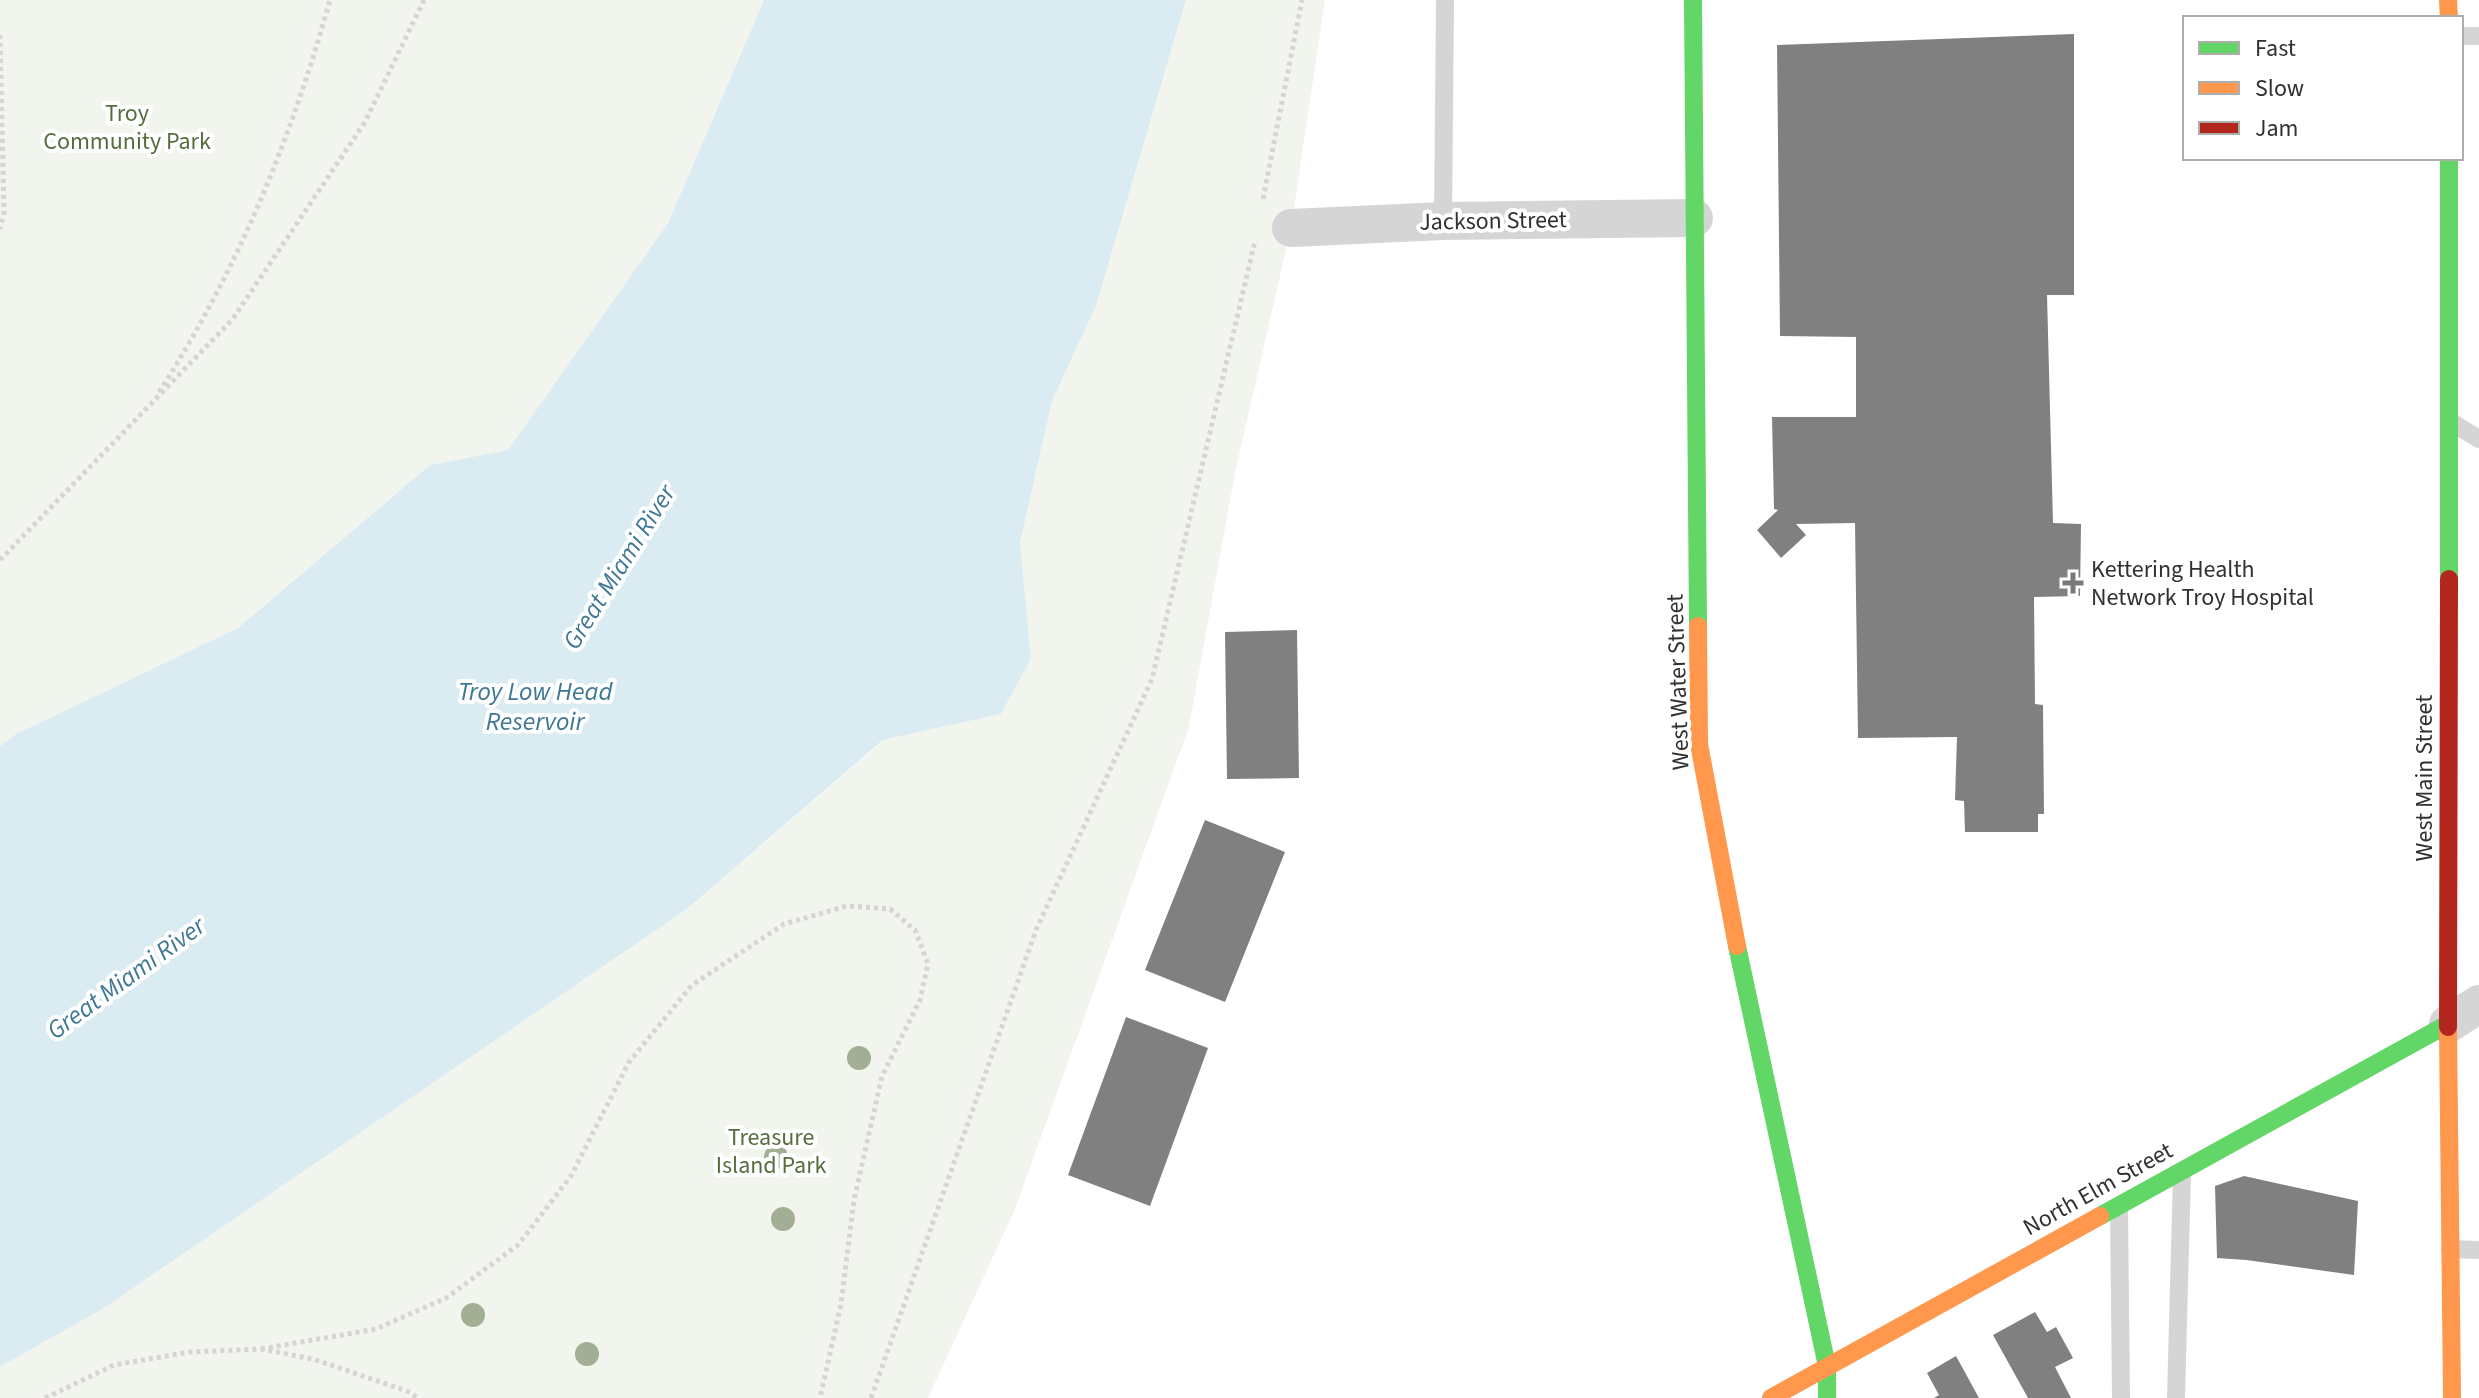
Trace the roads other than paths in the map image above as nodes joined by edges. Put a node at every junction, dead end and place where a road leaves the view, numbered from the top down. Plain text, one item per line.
1 (1445, 0) edge
2 (1693, 0) edge
3 (2449, 160) edge
4 (1694, 218) junction
5 (1443, 221) junction
6 (1270, 222) road end
7 (2449, 421) junction
8 (2479, 439) edge
9 (2464, 1014) edge
10 (2182, 1170) junction
11 (2119, 1205) junction
12 (2450, 1249) junction
13 (2479, 1250) edge
14 (1827, 1366) junction
15 (1771, 1398) edge
16 (1827, 1398) edge
17 (2121, 1398) edge
18 (2176, 1398) edge
19 (2452, 1398) edge

1 - 5 lane
2 - 4 main road, West Water Street
3 - 7 main road, West Main Street
4 - 5 street, Jackson Street
4 - 14 main road, West Water Street
5 - 6 street, Jackson Street
7 - 8 lane
7 - 9 main road, West Main Street
9 - 10 main road, North Elm Street
9 - 12 main road, West Main Street
10 - 11 main road, North Elm Street
10 - 18 lane
11 - 14 main road, North Elm Street
11 - 17 lane
12 - 13 lane
12 - 19 main road, West Main Street
14 - 15 main road, North Elm Street
14 - 16 main road, West Water Street

